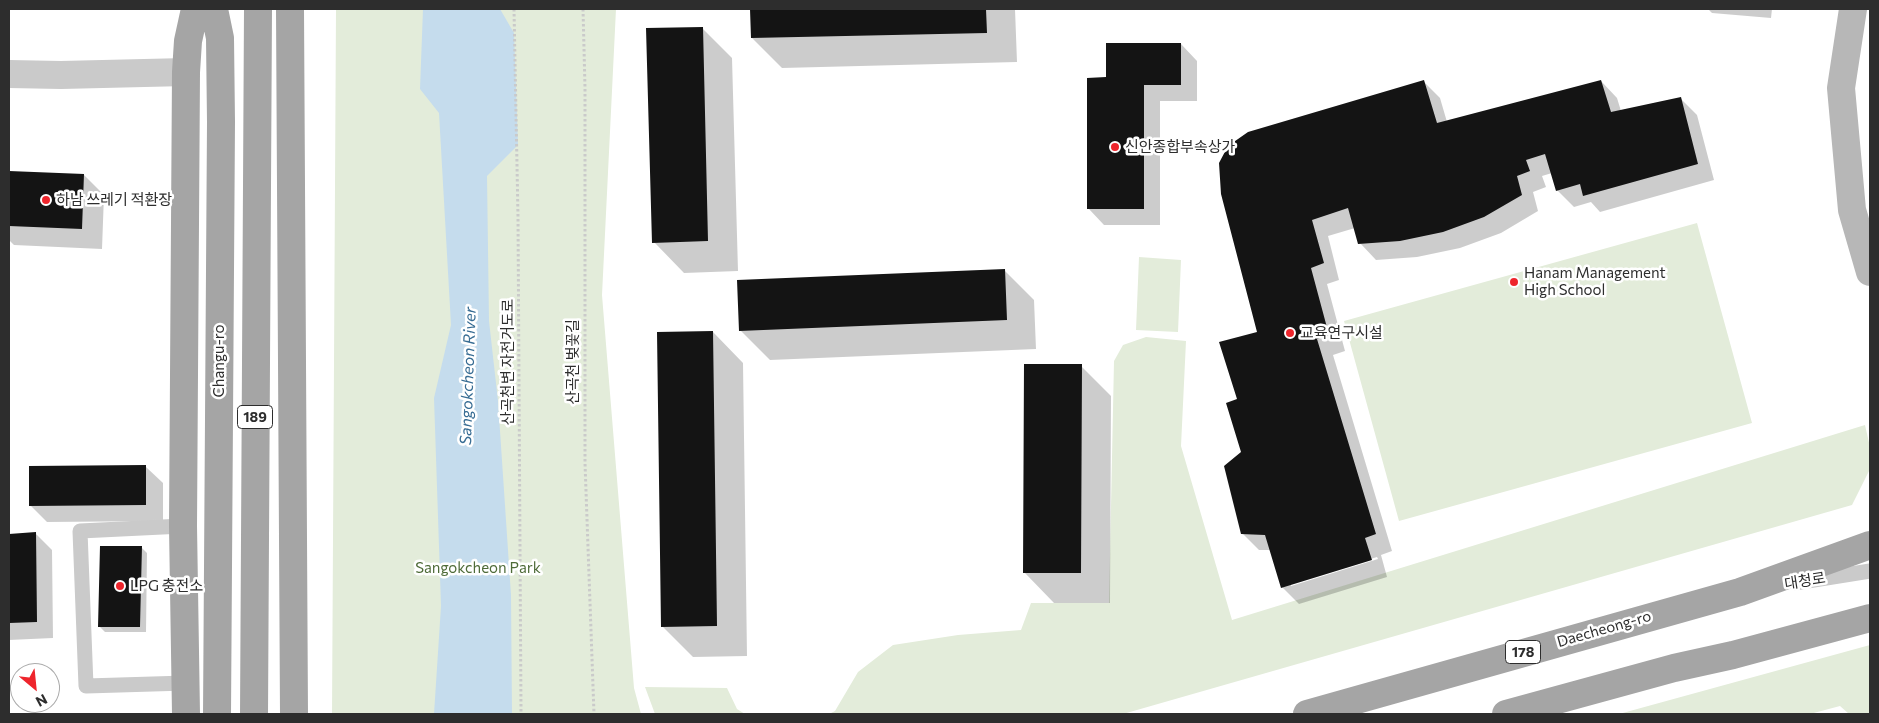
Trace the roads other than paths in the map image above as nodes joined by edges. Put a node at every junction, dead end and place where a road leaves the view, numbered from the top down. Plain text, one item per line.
1 (195, 9) edge
2 (214, 9) edge
3 (258, 9) edge
4 (290, 9) edge
5 (1853, 9) edge
6 (186, 72) junction
7 (9, 74) edge
8 (1870, 272) edge
9 (183, 526) junction
10 (1870, 545) edge
11 (1870, 571) edge
12 (1740, 592) junction
13 (1870, 618) edge
14 (186, 682) junction
15 (186, 714) edge
16 (217, 714) edge
17 (254, 714) edge
18 (294, 714) edge
19 (1307, 714) edge
20 (1506, 714) edge

1 - 6 main road
2 - 16 main road, Changu-ro / 189
3 - 17 main road, 189
4 - 18 main road
5 - 8 main road
6 - 7 street
6 - 9 main road
9 - 14 main road
9 - 14 lane
10 - 12 main road, Daecheong-ro / 178
11 - 12 lane, 대청로
12 - 19 main road, Daecheong-ro / 178
13 - 20 main road
14 - 15 main road

